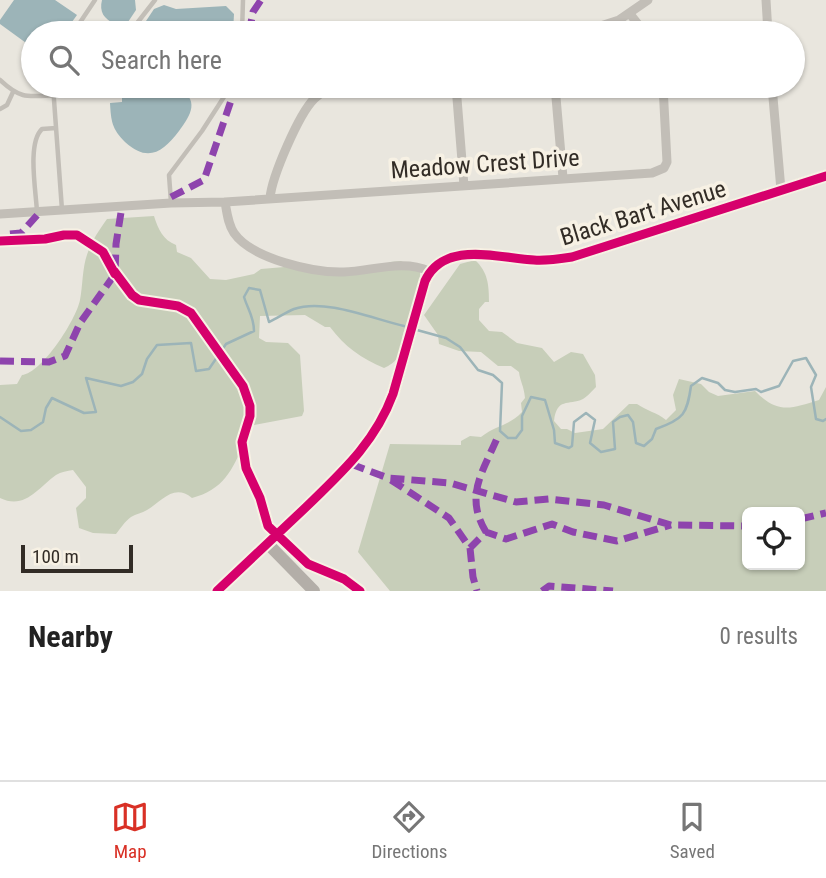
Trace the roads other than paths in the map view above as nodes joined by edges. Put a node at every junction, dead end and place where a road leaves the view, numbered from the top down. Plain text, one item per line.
1 (95, 0) edge
2 (155, 0) edge
3 (243, 0) edge
4 (648, 0) edge
5 (765, 0) edge
6 (630, 14) junction
7 (81, 21) edge
8 (139, 21) edge
9 (242, 21) edge
10 (611, 21) edge
11 (636, 21) edge
12 (767, 21) edge
13 (0, 80) edge
14 (13, 92) junction
15 (21, 95) edge
16 (54, 98) edge
17 (223, 98) edge
18 (314, 98) edge
19 (457, 98) edge
20 (556, 98) edge
21 (664, 98) edge
22 (773, 98) edge
23 (0, 109) edge
24 (56, 128) junction
25 (826, 176) edge
26 (562, 178) junction
27 (464, 186) junction
28 (781, 190) junction
29 (270, 198) junction
30 (225, 202) junction
31 (171, 203) junction
32 (62, 210) junction
33 (37, 212) junction
34 (0, 214) edge
35 (429, 271) junction
36 (268, 544) junction
37 (217, 591) edge
38 (314, 591) edge

1 - 7 lane
2 - 8 lane
3 - 9 lane
4 - 6 street
5 - 12 street
6 - 10 street
6 - 11 street
13 - 14 lane
14 - 15 lane
14 - 23 lane
16 - 24 lane
17 - 31 lane
18 - 29 street
19 - 27 street
20 - 26 street
21 - 26 street, Meadow Crest Drive
22 - 28 street
24 - 32 lane
24 - 33 lane
25 - 28 street, Black Bart Avenue
26 - 27 street, Meadow Crest Drive
27 - 29 street, Meadow Crest Drive
28 - 35 street, Black Bart Avenue
29 - 30 street, Meadow Crest Drive
30 - 31 street, Meadow Crest Drive
30 - 35 street
31 - 32 street, Meadow Crest Drive
32 - 33 street, Meadow Crest Drive
33 - 34 street, Meadow Crest Drive
35 - 36 street
36 - 37 street
36 - 38 street

